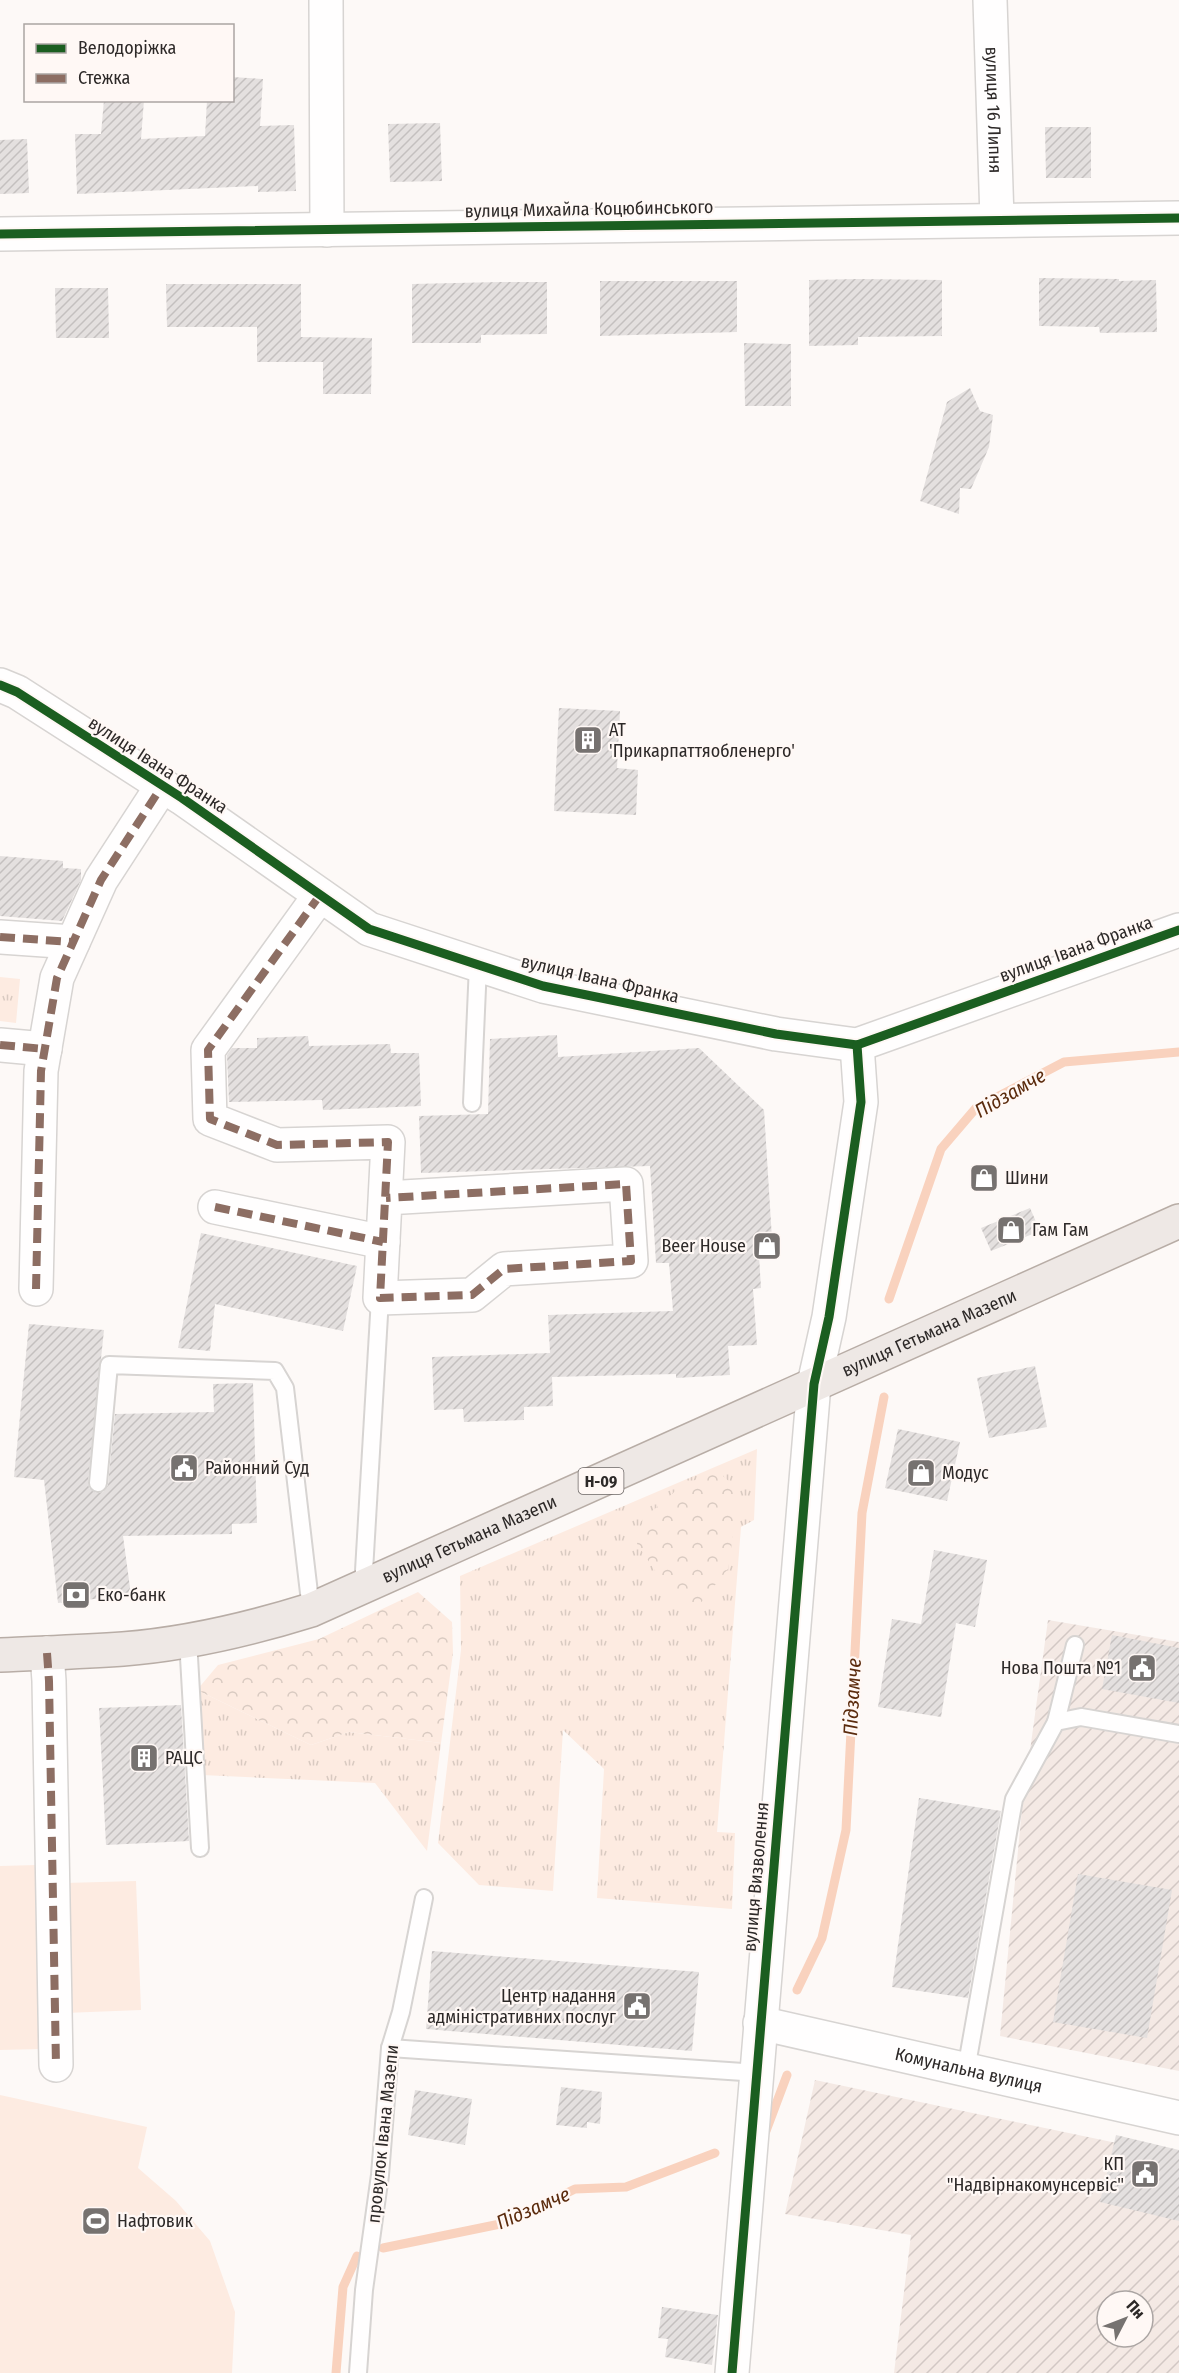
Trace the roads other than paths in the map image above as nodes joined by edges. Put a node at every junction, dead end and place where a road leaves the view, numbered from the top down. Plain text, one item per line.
1 (326, 0) edge
2 (990, 0) edge
3 (1179, 218) edge
4 (997, 219) junction
5 (327, 230) junction
6 (0, 234) edge
7 (0, 685) edge
8 (162, 786) junction
9 (320, 895) junction
10 (1179, 930) edge
11 (0, 937) edge
12 (73, 942) junction
13 (478, 964) junction
14 (0, 1045) edge
15 (857, 1045) junction
16 (45, 1049) junction
17 (472, 1103) dead end
18 (386, 1198) junction
19 (215, 1207) dead end
20 (1179, 1221) edge
21 (383, 1242) junction
22 (36, 1289) dead end
23 (380, 1298) junction
24 (814, 1384) junction
25 (98, 1483) dead end
26 (363, 1588) junction
27 (311, 1610) junction
28 (188, 1640) junction
29 (1074, 1645) dead end
30 (46, 1653) junction
31 (0, 1655) edge
32 (1056, 1722) junction
33 (1179, 1734) edge
34 (200, 1848) dead end
35 (424, 1898) dead end
36 (760, 2023) junction
37 (390, 2048) junction
38 (56, 2065) dead end
39 (966, 2069) junction
40 (758, 2073) junction
41 (1179, 2118) edge
42 (358, 2373) edge
43 (732, 2373) edge

1 - 5 street
2 - 4 street, вулиця 16 Липня
3 - 4 street, вулиця Михайла Коцюбинського
4 - 5 street, вулиця Михайла Коцюбинського
5 - 6 street, вулиця Михайла Коцюбинського
7 - 8 street, вулиця Івана Франка
8 - 9 street, вулиця Івана Франка
8 - 12 street
9 - 13 street, вулиця Івана Франка
9 - 18 street
10 - 15 street, вулиця Івана Франка
11 - 12 street
12 - 16 street
13 - 15 street, вулиця Івана Франка
13 - 17 lane
14 - 16 street
15 - 24 street, вулиця Визволення
16 - 22 street
18 - 21 street
18 - 23 street
19 - 21 street
20 - 24 main road, вулиця Гетьмана Мазепи / Н-09
21 - 23 street
23 - 26 lane
24 - 26 main road, вулиця Гетьмана Мазепи / Н-09
24 - 36 street, вулиця Визволення
25 - 27 lane
26 - 27 main road, вулиця Гетьмана Мазепи / Н-09
27 - 28 main road, вулиця Гетьмана Мазепи / Н-09
28 - 30 main road, вулиця Гетьмана Мазепи / Н-09
28 - 34 lane
29 - 32 lane
30 - 31 main road, вулиця Гетьмана Мазепи / Н-09
30 - 38 street
32 - 33 lane
32 - 39 lane
35 - 37 lane, провулок Івана Мазепи
36 - 39 street, Комунальна вулиця
36 - 40 street, вулиця Визволення
37 - 40 lane
37 - 42 lane, провулок Івана Мазепи
39 - 41 street, Комунальна вулиця
40 - 43 street, вулиця Визволення

